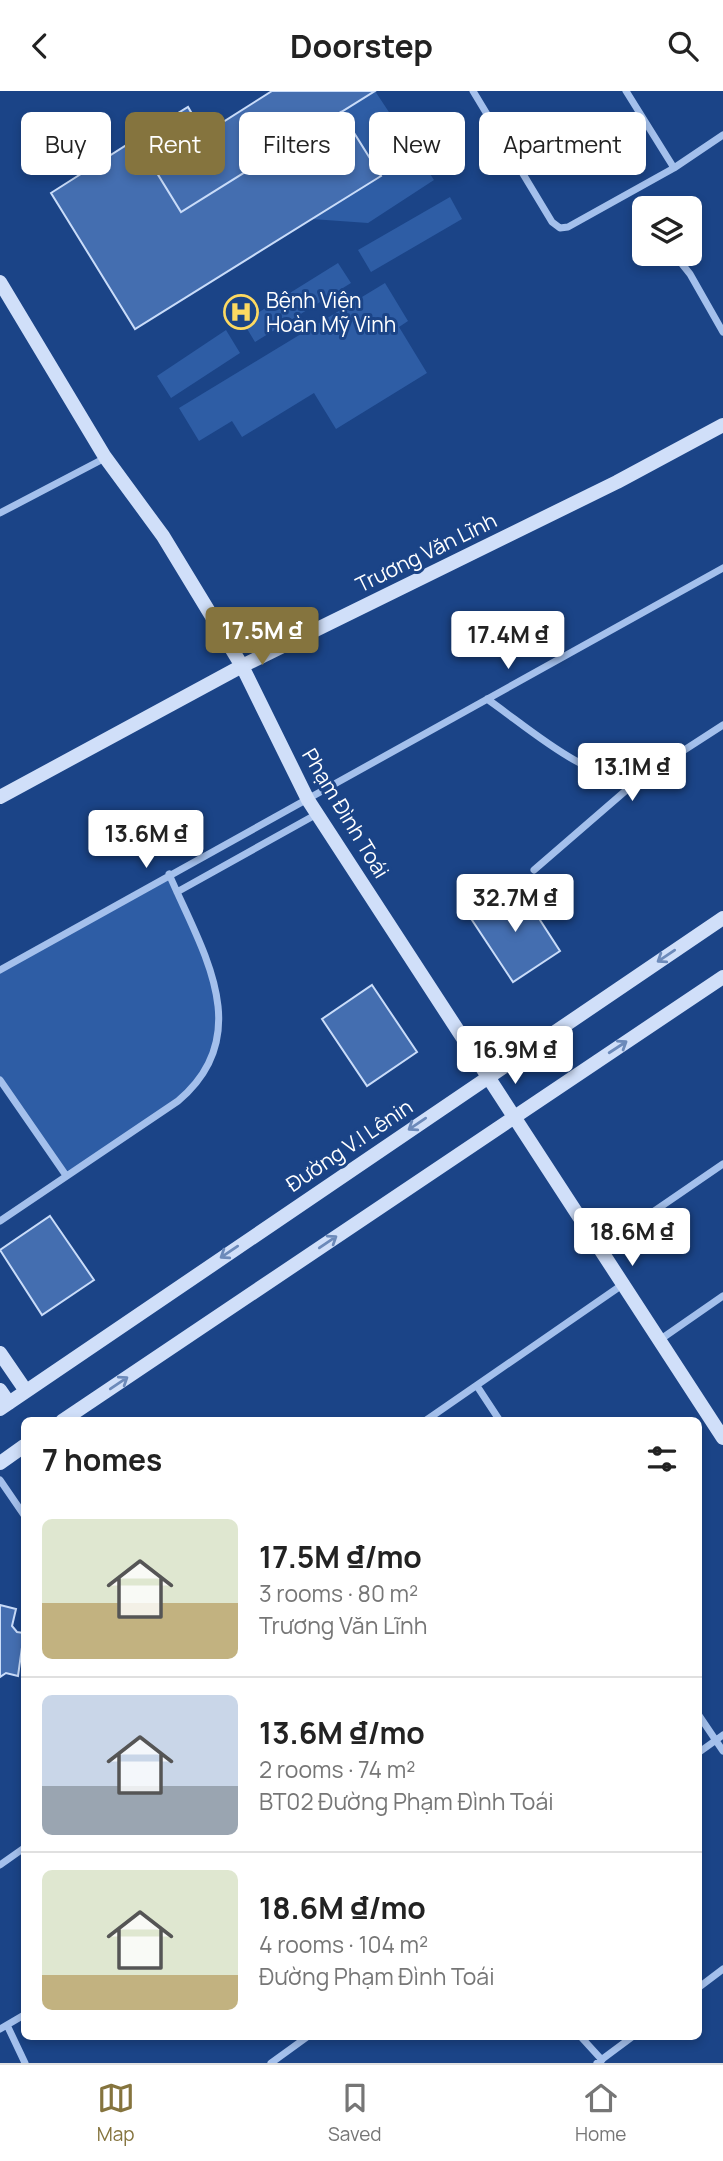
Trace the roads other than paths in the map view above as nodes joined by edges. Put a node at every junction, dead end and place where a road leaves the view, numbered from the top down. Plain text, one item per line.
1 (473, 91) edge
2 (626, 91) edge
3 (723, 135) edge
4 (674, 168) junction
5 (684, 266) edge
6 (0, 282) edge
7 (723, 332) edge
8 (723, 425) edge
9 (105, 457) junction
10 (0, 513) edge
11 (723, 568) edge
12 (242, 666) junction
13 (487, 699) junction
14 (723, 725) edge
15 (638, 780) junction
16 (0, 797) edge
17 (309, 800) junction
18 (317, 813) junction
19 (534, 870) dead end
20 (169, 874) junction
21 (177, 892) junction
22 (723, 918) edge
23 (0, 970) edge
24 (723, 977) edge
25 (487, 1076) junction
26 (0, 1080) edge
27 (514, 1116) junction
28 (723, 1164) edge
29 (65, 1174) junction
30 (0, 1221) edge
31 (599, 1249) junction
32 (622, 1285) junction
33 (723, 1296) edge
34 (661, 1339) junction
35 (0, 1353) edge
36 (477, 1386) junction
37 (0, 1390) edge
38 (26, 1391) junction
39 (4, 1406) edge
40 (68, 1417) edge
41 (431, 1417) edge
42 (497, 1417) edge
43 (718, 1419) edge
44 (723, 1438) edge
45 (21, 1449) edge
46 (0, 1463) edge
47 (0, 1480) edge
48 (21, 1510) edge
49 (702, 1718) edge
50 (720, 1738) edge
51 (702, 1750) edge
52 (723, 1751) edge
53 (21, 1850) edge
54 (0, 1865) edge
55 (723, 1969) edge
56 (702, 1985) edge
57 (21, 2017) edge
58 (4, 2027) edge
59 (303, 2040) edge
60 (583, 2040) edge
61 (628, 2040) edge
62 (600, 2061) edge
63 (25, 2063) edge
64 (271, 2063) edge

1 - 4 street
2 - 4 street
3 - 4 street
5 - 7 street
6 - 9 street, Phạm Đình Toái
8 - 12 street, Trương Văn Lĩnh
9 - 10 street
9 - 12 street, Phạm Đình Toái
11 - 13 street
12 - 16 street, Trương Văn Lĩnh
12 - 17 street, Phạm Đình Toái
13 - 15 street
13 - 17 street
14 - 15 street
15 - 19 street
17 - 18 street, Phạm Đình Toái
17 - 20 street
18 - 21 street
18 - 25 street, Phạm Đình Toái
20 - 21 street
20 - 23 street
21 - 29 street
22 -> 25 street, Đường V.I Lênin
27 -> 24 street
25 - 27 street, Phạm Đình Toái
25 -> 38 street, Đường V.I Lênin
26 - 29 street
27 - 31 street, Phạm Đình Toái
40 -> 27 street
28 - 31 street
29 - 30 street
31 - 32 street, Phạm Đình Toái
32 - 34 street, Phạm Đình Toái
32 - 36 street
33 - 34 street
34 - 43 street, Phạm Đình Toái
35 - 38 street
36 - 41 street
36 - 42 street
37 - 39 street
38 - 39 street, Đường V.I Lênin
43 - 44 street, Phạm Đình Toái
45 - 46 street
47 - 48 street
49 - 50 street
50 - 51 street
50 - 52 street
53 - 54 street
55 - 56 street
57 - 58 street
58 - 63 street
59 - 64 street
60 - 62 street
61 - 62 street

